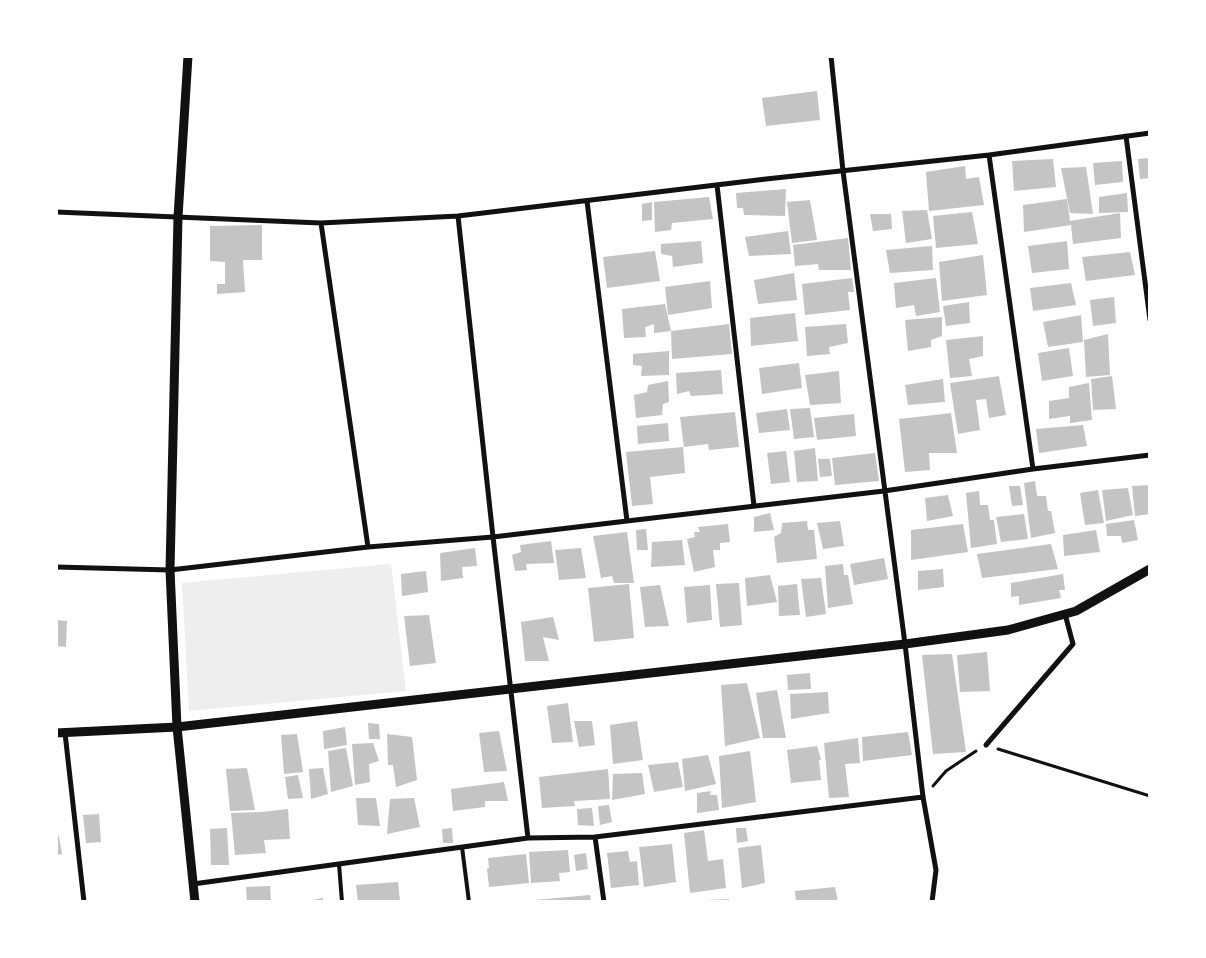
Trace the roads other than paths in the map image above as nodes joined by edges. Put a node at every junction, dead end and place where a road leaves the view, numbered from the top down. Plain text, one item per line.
1 (188, 56) edge
2 (831, 56) edge
3 (1150, 133) edge
4 (1126, 136) junction
5 (989, 155) junction
6 (843, 171) junction
7 (717, 186) junction
8 (587, 201) junction
9 (56, 212) edge
10 (458, 216) junction
11 (178, 217) junction
12 (321, 223) junction
13 (1150, 320) edge
14 (1150, 456) edge
15 (1033, 469) junction
16 (884, 491) junction
17 (754, 506) junction
18 (627, 521) junction
19 (494, 537) junction
20 (368, 547) junction
21 (56, 567) edge
22 (1150, 568) edge
23 (170, 570) junction
24 (1065, 614) junction
25 (904, 644) junction
26 (511, 690) junction
27 (177, 727) junction
28 (61, 733) edge
29 (986, 745) road end
30 (923, 797) junction
31 (595, 837) junction
32 (528, 838) junction
33 (462, 847) junction
34 (339, 864) junction
35 (193, 884) junction
36 (84, 902) edge
37 (195, 902) edge
38 (342, 902) edge
39 (468, 902) edge
40 (604, 902) edge
41 (932, 902) edge

1 - 11 street
2 - 6 street
3 - 4 street
4 - 5 street
4 - 13 street
5 - 6 street
5 - 15 street
6 - 7 street
6 - 16 street
7 - 8 street
7 - 17 street
8 - 10 street
8 - 18 street
9 - 11 street
10 - 12 street
10 - 19 street
11 - 12 street
11 - 23 street
12 - 20 street
14 - 15 street
15 - 16 street
16 - 17 street
16 - 25 street
17 - 18 street
18 - 19 street
19 - 20 street
19 - 26 street
20 - 23 street
21 - 23 street
22 - 24 street
23 - 27 street
24 - 25 street
24 - 29 street
25 - 26 street
25 - 30 street
26 - 27 street
26 - 32 street
27 - 28 street
27 - 35 street
28 - 36 street
30 - 31 street
30 - 41 street
31 - 32 street
31 - 40 street
32 - 33 street
33 - 34 street
33 - 39 lane
34 - 35 street
34 - 38 lane
35 - 37 street

